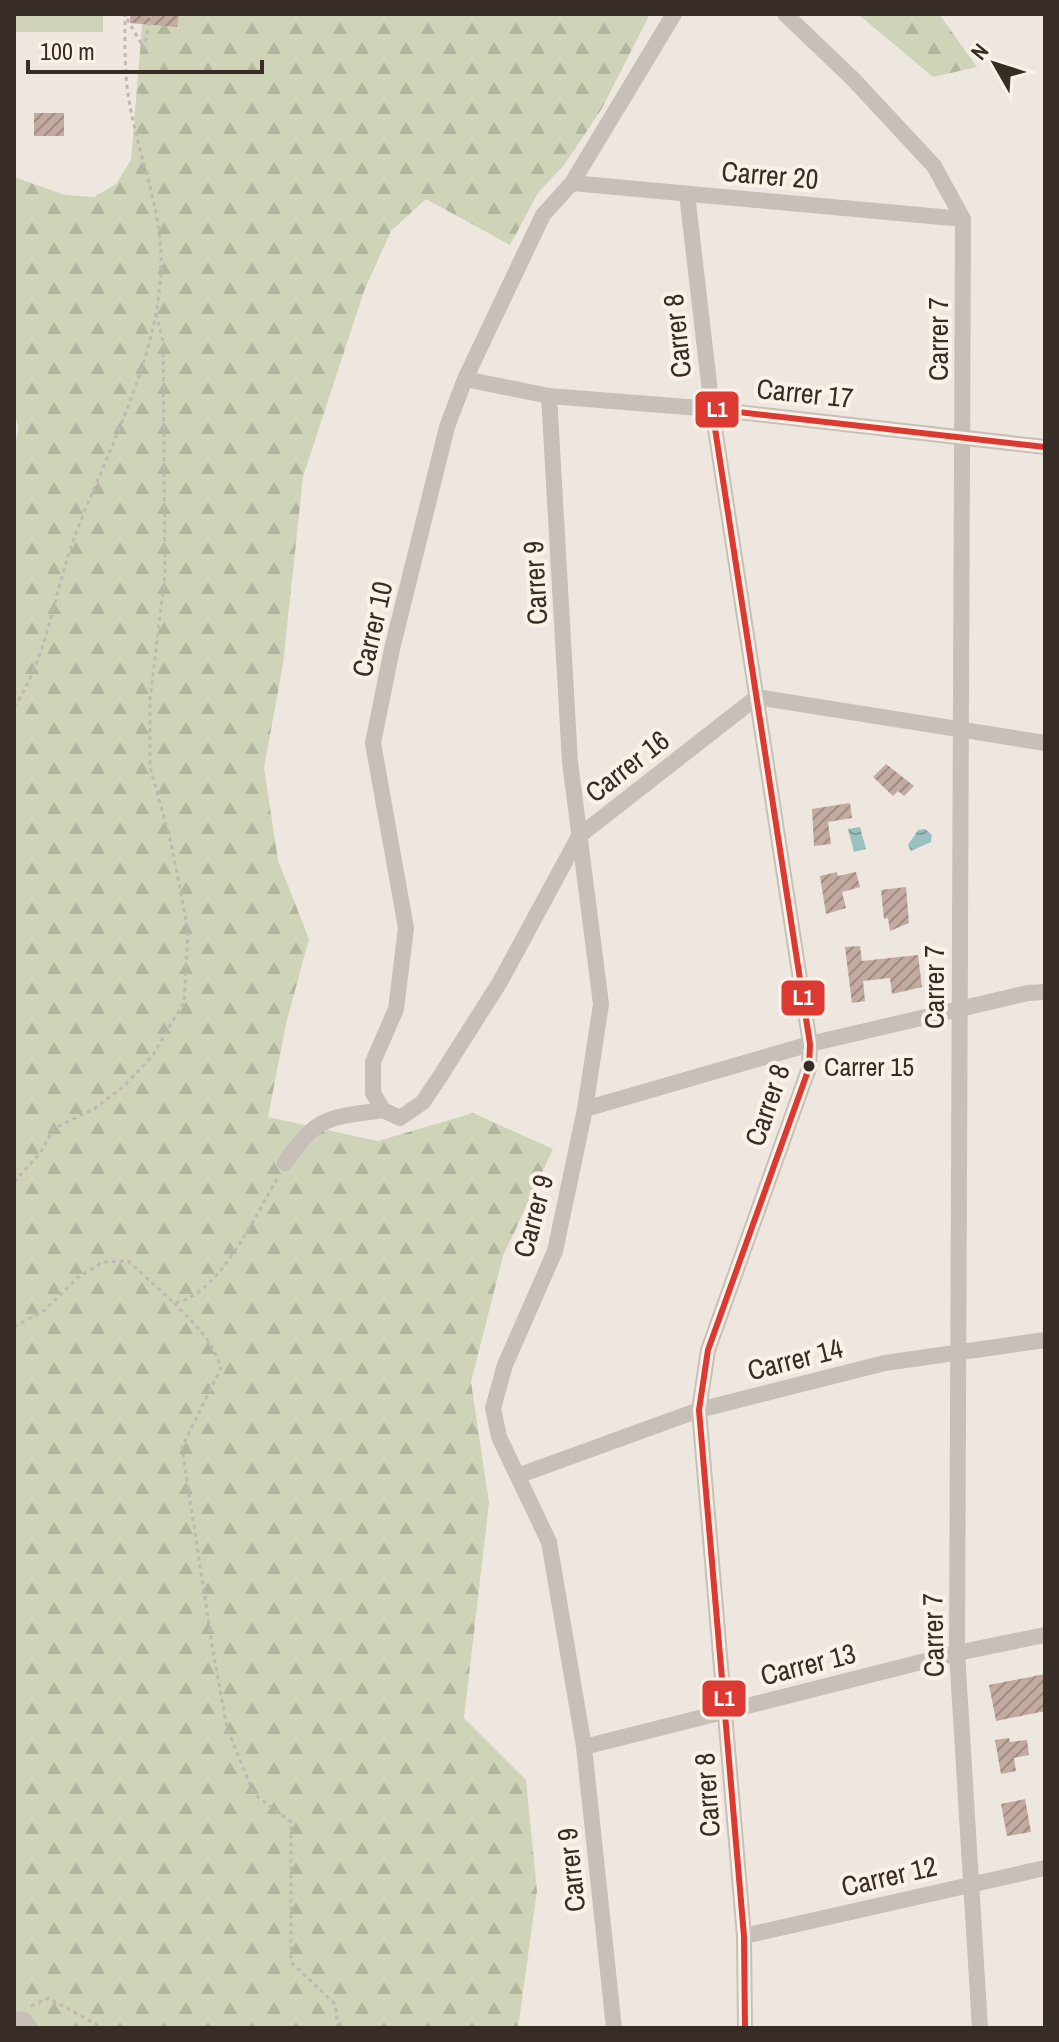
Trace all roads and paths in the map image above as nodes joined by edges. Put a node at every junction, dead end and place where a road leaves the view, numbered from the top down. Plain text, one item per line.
1 (151, 14) edge
2 (674, 14) edge
3 (785, 14) edge
4 (125, 15) edge
5 (572, 183) junction
6 (687, 194) junction
7 (963, 219) junction
8 (156, 312) junction
9 (465, 379) junction
10 (549, 396) junction
11 (712, 409) junction
12 (964, 437) junction
13 (1045, 447) edge
14 (757, 697) junction
15 (14, 707) edge
16 (961, 731) junction
17 (1045, 743) edge
18 (579, 836) junction
19 (1045, 992) edge
20 (960, 1009) junction
21 (810, 1044) junction
22 (585, 1109) junction
23 (383, 1110) junction
24 (285, 1163) joint
25 (14, 1182) edge
26 (174, 1303) junction
27 (14, 1327) edge
28 (1045, 1340) edge
29 (958, 1350) junction
30 (699, 1410) junction
31 (520, 1475) junction
32 (1045, 1635) edge
33 (957, 1653) junction
34 (727, 1712) junction
35 (584, 1747) junction
36 (1045, 1868) edge
37 (970, 1884) junction
38 (744, 1936) junction
39 (23, 2022) edge
40 (103, 2028) edge
41 (338, 2028) edge
42 (614, 2028) edge
43 (745, 2028) edge
44 (980, 2028) edge

1 - 4 path
2 - 5 street
3 - 7 street, Carrer 7
4 - 8 path
5 - 6 street, Carrer 20
5 - 9 street, Carrer 10
6 - 7 street, Carrer 20
6 - 11 street, Carrer 8
7 - 12 street, Carrer 7
8 - 15 path
8 - 25 path
9 - 10 street, Carrer 17
9 - 23 street, Carrer 10
10 - 11 street, Carrer 17
10 - 18 street, Carrer 9
11 - 12 street, Carrer 17
11 - 14 street, Carrer 8
12 - 13 street, Carrer 17
12 - 16 street, Carrer 7
14 - 16 street
14 - 18 street, Carrer 16
14 - 21 street, Carrer 8
16 - 17 street
16 - 20 street, Carrer 7
18 - 22 street, Carrer 9
18 - 23 street, Carrer 16
19 - 20 street
20 - 21 street
20 - 29 street, Carrer 7
21 - 22 street
21 - 30 street, Carrer 8
22 - 31 street, Carrer 9
23 - 24 street
24 - 26 path
26 - 27 path
26 - 41 path
28 - 29 street, Carrer 14
29 - 30 street, Carrer 14
29 - 33 street, Carrer 7
30 - 31 street, Carrer 14
30 - 34 street, Carrer 8
31 - 35 street, Carrer 9
32 - 33 street, Carrer 13
33 - 34 street, Carrer 13
33 - 37 street, Carrer 7
34 - 35 street, Carrer 13
34 - 38 street, Carrer 8
35 - 42 street, Carrer 9
36 - 37 street, Carrer 12
37 - 38 street, Carrer 12
37 - 44 street, Carrer 7
38 - 43 street, Carrer 8
39 - 40 path

